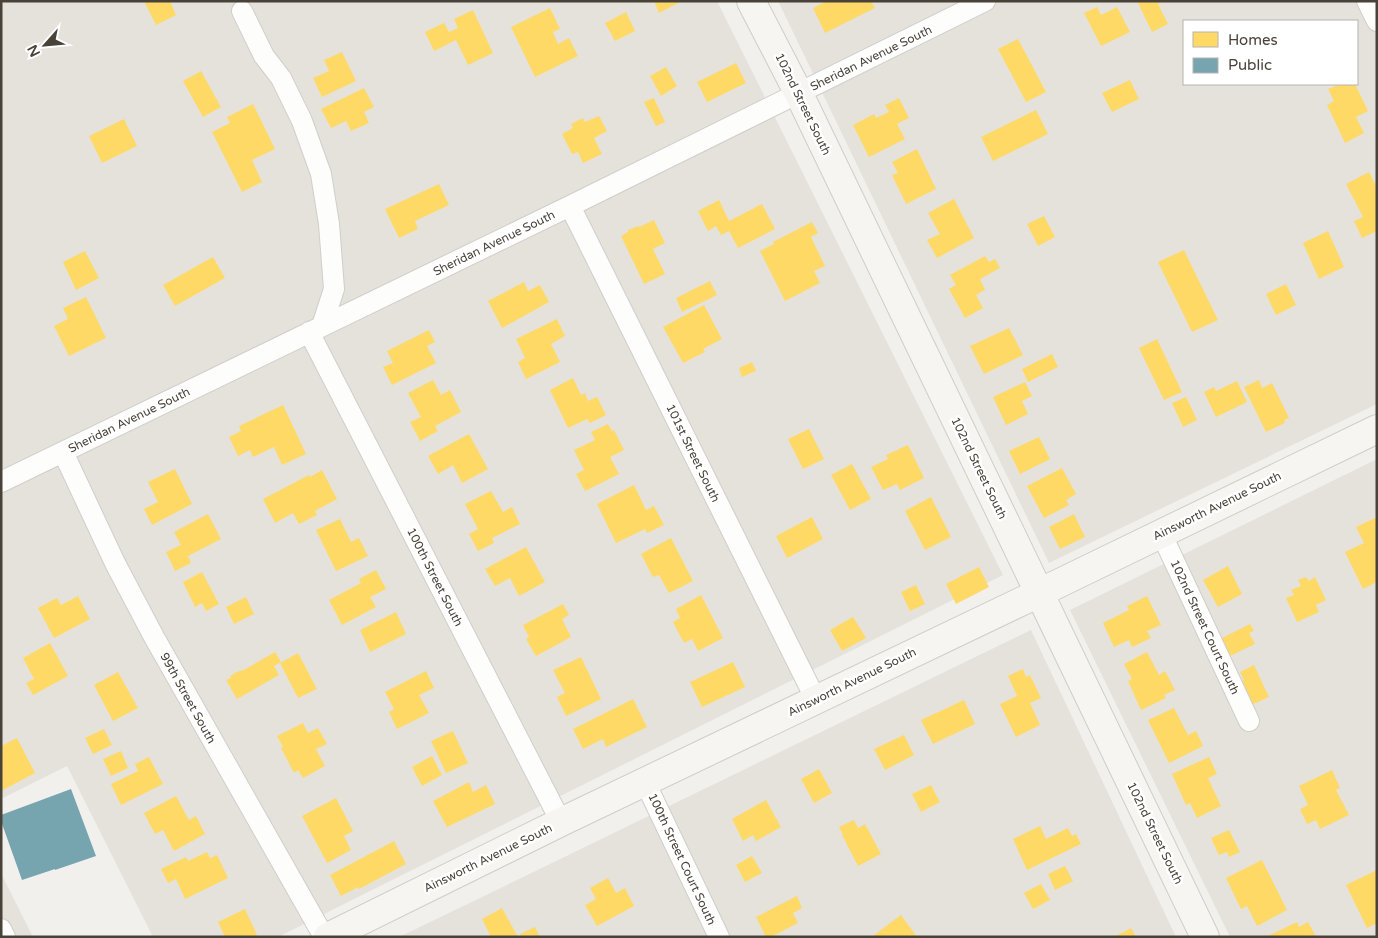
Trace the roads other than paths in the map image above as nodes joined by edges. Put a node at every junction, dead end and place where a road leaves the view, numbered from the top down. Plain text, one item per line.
1 (751, 1) edge
2 (985, 1) edge
3 (1367, 1) edge
4 (242, 11) dead end
5 (1377, 21) edge
6 (799, 94) junction
7 (570, 206) junction
8 (316, 329) junction
9 (1377, 429) edge
10 (63, 452) junction
11 (1, 482) edge
12 (1161, 533) junction
13 (1039, 593) junction
14 (816, 700) junction
15 (1249, 721) dead end
16 (645, 782) junction
17 (561, 822) junction
18 (1, 929) edge
19 (5, 937) edge
20 (324, 937) edge
21 (328, 937) edge
22 (719, 937) edge
23 (1205, 937) edge

1 - 6 street, 102nd Street South
2 - 6 street, Sheridan Avenue South
3 - 5 street
4 - 8 street
6 - 7 street, Sheridan Avenue South
6 - 13 street, 102nd Street South
7 - 8 street, Sheridan Avenue South
7 - 14 street, 101st Street South
8 - 10 street, Sheridan Avenue South
8 - 17 street, 100th Street South
9 - 12 street, Ainsworth Avenue South
10 - 11 street, Sheridan Avenue South
10 - 20 street, 99th Street South
12 - 13 street, Ainsworth Avenue South
12 - 15 street, 102nd Street Court South
13 - 14 street, Ainsworth Avenue South
13 - 23 street, 102nd Street South
14 - 16 street, Ainsworth Avenue South
16 - 17 street, Ainsworth Avenue South
16 - 22 street, 100th Street Court South
17 - 21 street, Ainsworth Avenue South
18 - 19 street

